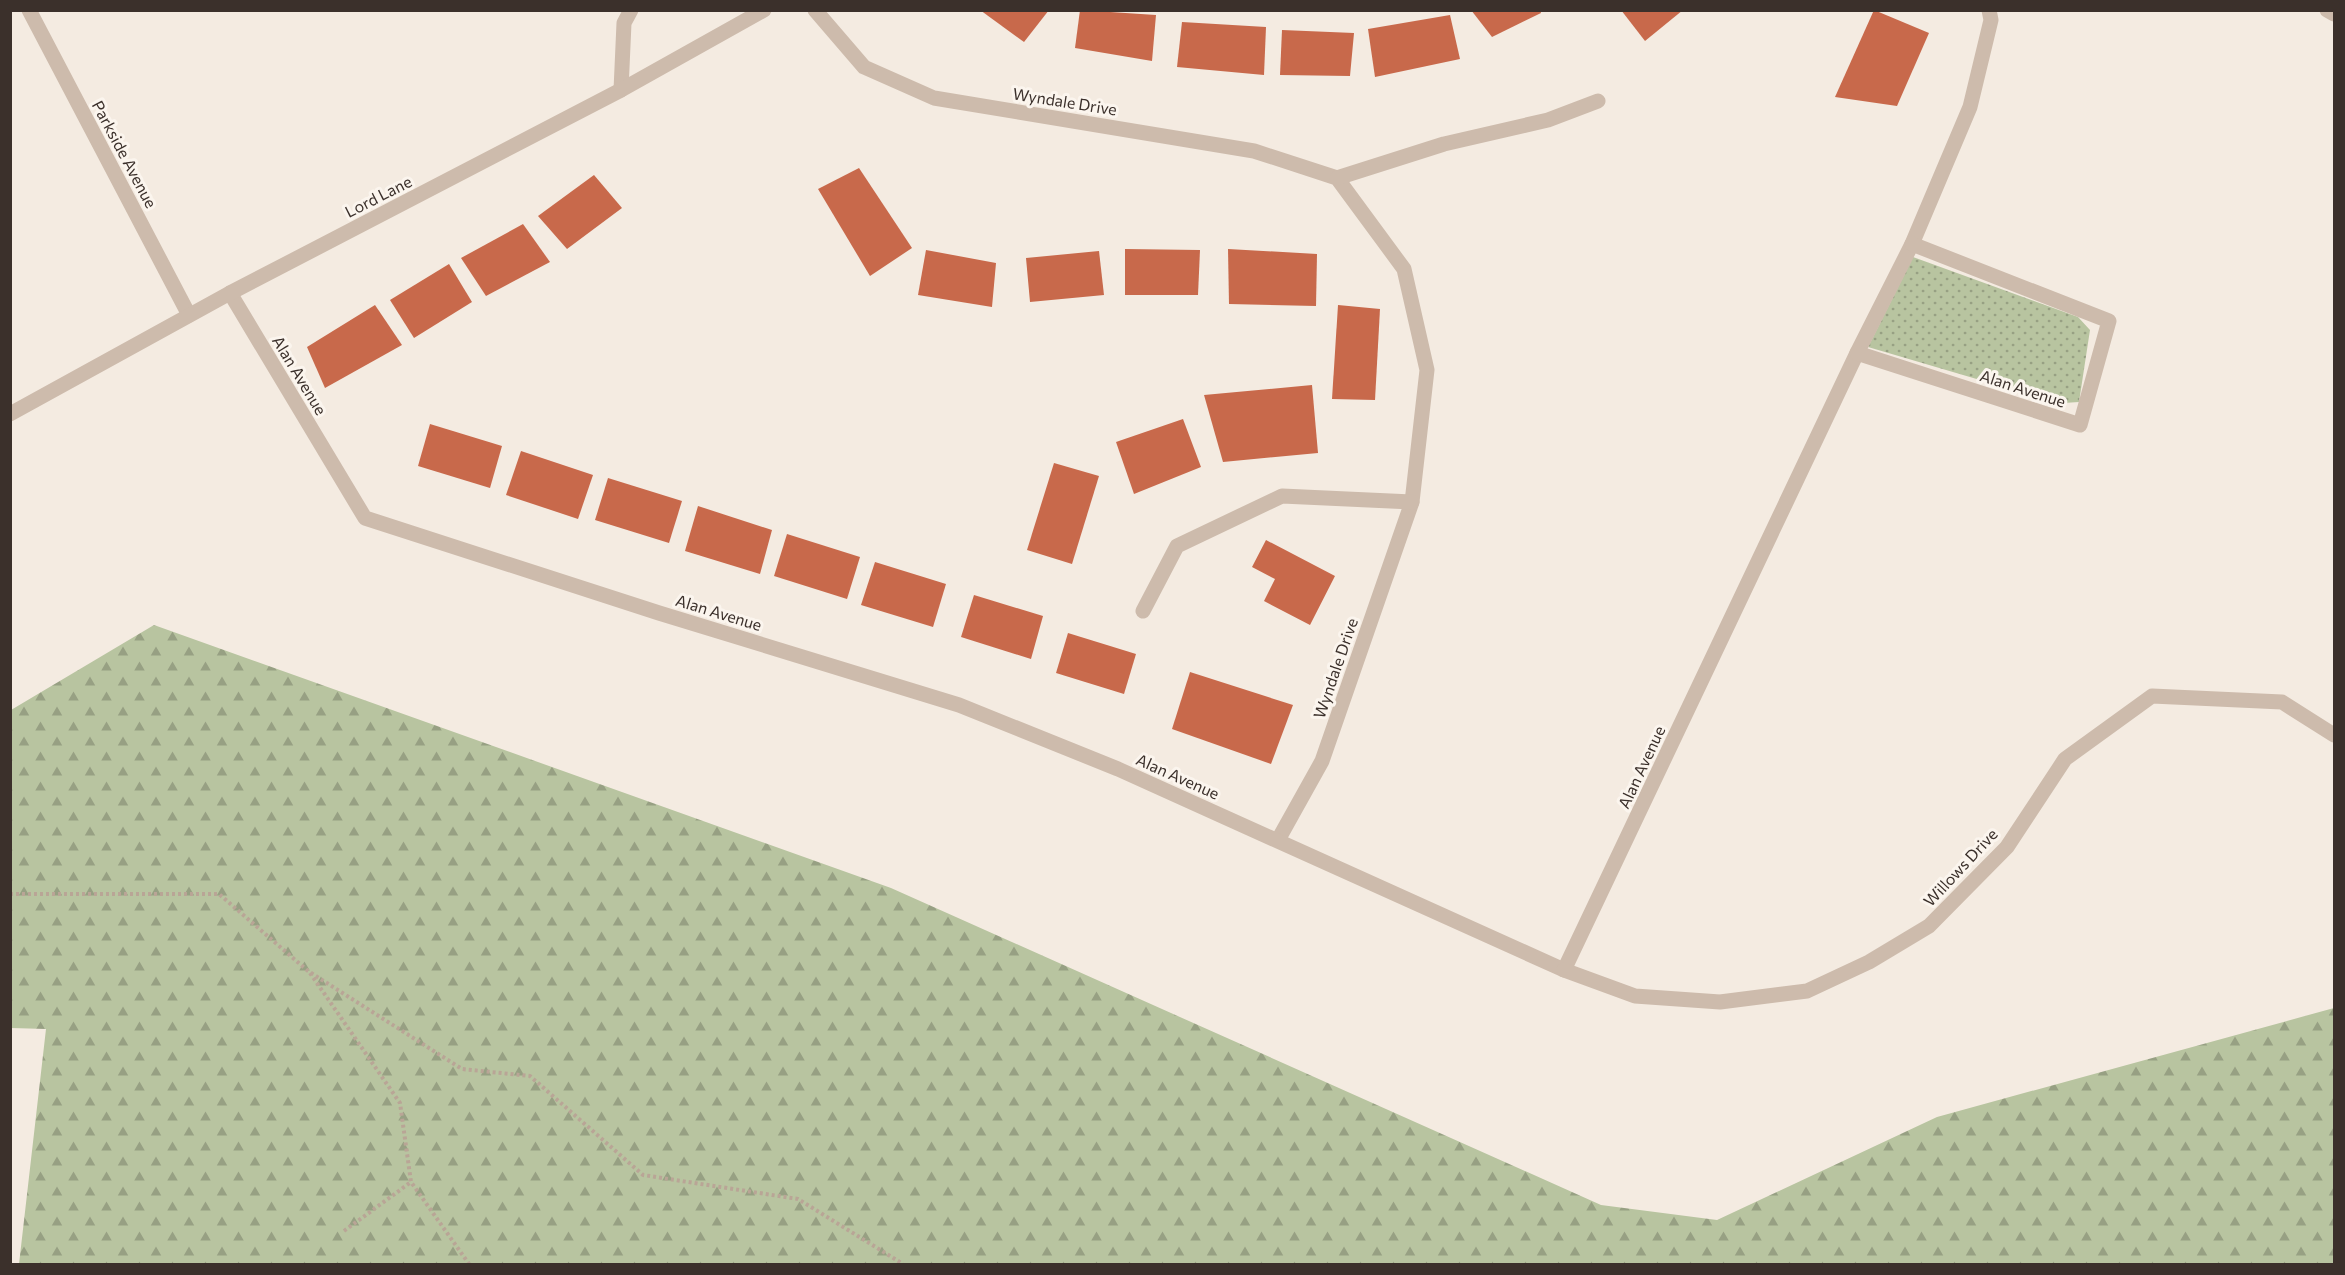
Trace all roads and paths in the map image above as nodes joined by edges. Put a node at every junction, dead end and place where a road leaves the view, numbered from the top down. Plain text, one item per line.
1 (29, 10) edge
2 (631, 10) edge
3 (764, 10) edge
4 (815, 10) edge
5 (1989, 10) edge
6 (2327, 10) edge
7 (2334, 14) edge
8 (621, 90) junction
9 (1598, 101) dead end
10 (1337, 178) junction
11 (1912, 244) junction
12 (230, 293) junction
13 (189, 315) junction
14 (1857, 353) junction
15 (10, 414) edge
16 (1412, 502) junction
17 (1143, 611) dead end
18 (2334, 735) edge
19 (1278, 840) junction
20 (10, 894) edge
21 (1564, 970) junction
22 (308, 971) junction
23 (411, 1182) junction
24 (344, 1231) dead end
25 (469, 1264) edge
26 (903, 1264) edge

1 - 13 street, Parkside Avenue
2 - 8 street
3 - 8 street, Lord Lane
4 - 10 street, Wyndale Drive
5 - 11 street, Alan Avenue
6 - 7 street
8 - 12 street, Lord Lane
9 - 10 street
10 - 16 street, Wyndale Drive
11 - 14 street, Alan Avenue
11 - 14 street, Alan Avenue
12 - 13 street, Lord Lane
12 - 19 street, Alan Avenue
13 - 15 street, Lord Lane
14 - 21 street, Alan Avenue
16 - 17 street
16 - 19 street, Wyndale Drive
18 - 21 street, Willows Drive
19 - 21 street, Alan Avenue
20 - 22 path
22 - 23 path
22 - 26 path
23 - 24 path
23 - 25 path

